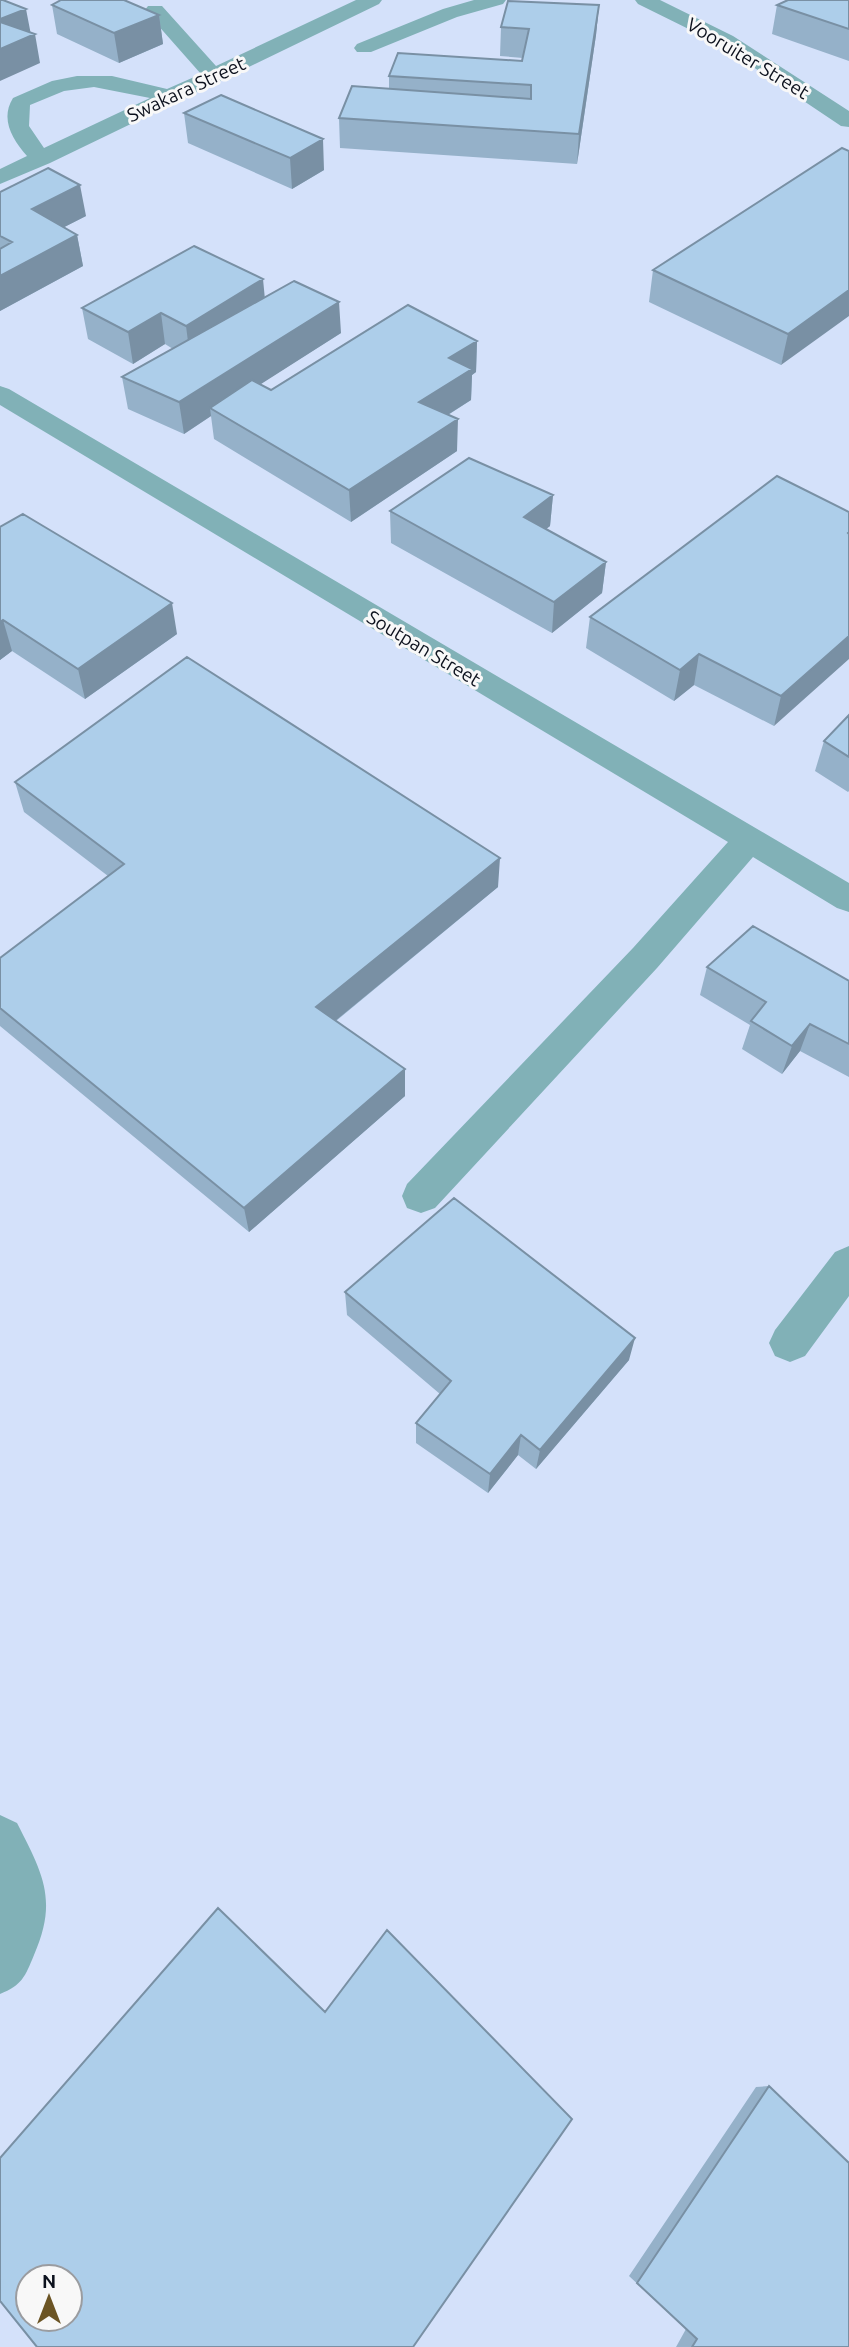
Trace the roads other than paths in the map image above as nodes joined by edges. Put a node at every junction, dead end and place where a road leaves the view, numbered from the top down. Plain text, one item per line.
1 (372, 0) edge
2 (496, 0) edge
3 (645, 0) edge
4 (155, 10) edge
5 (364, 48) dead end
6 (214, 76) junction
7 (170, 97) junction
8 (849, 121) edge
9 (42, 158) junction
10 (0, 177) edge
11 (0, 394) edge
12 (748, 841) junction
13 (849, 899) edge
14 (421, 1196) dead end
15 (849, 1264) edge
16 (790, 1343) dead end
17 (0, 1840) edge
18 (0, 1968) edge

1 - 6 street, Swakara Street
2 - 5 street
3 - 8 street, Vooruiter Street
4 - 6 street
6 - 7 street, Swakara Street
7 - 9 street, Swakara Street
7 - 9 street
9 - 10 street, Swakara Street
11 - 12 street, Soutpan Street
12 - 13 street, Soutpan Street
12 - 14 street
15 - 16 street
17 - 18 street

